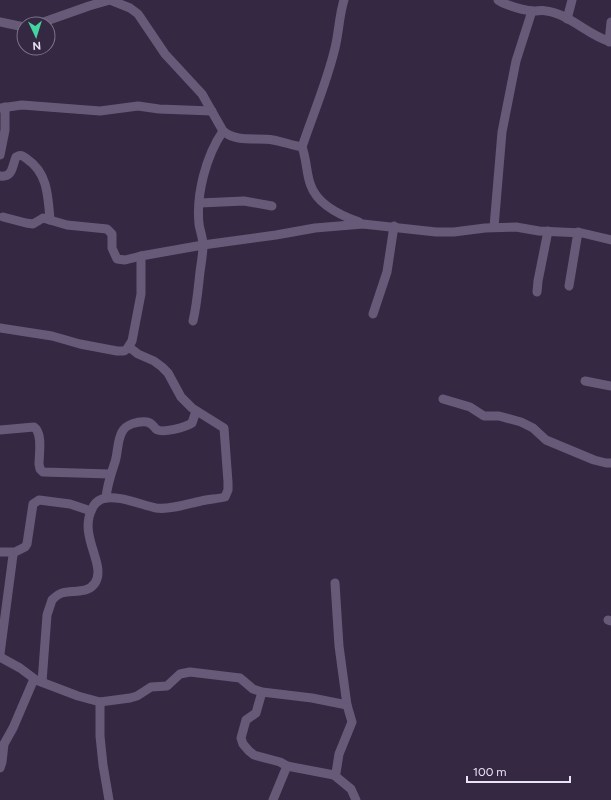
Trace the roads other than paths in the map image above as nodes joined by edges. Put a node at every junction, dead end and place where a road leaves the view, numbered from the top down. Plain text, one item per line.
1 (110, 0) edge
2 (344, 0) edge
3 (498, 0) edge
4 (572, 0) edge
5 (532, 11) junction
6 (56, 18) edge
7 (567, 19) junction
8 (0, 22) edge
9 (611, 22) edge
10 (16, 25) edge
11 (610, 42) edge
12 (3, 107) edge
13 (212, 111) junction
14 (223, 131) junction
15 (302, 147) junction
16 (0, 155) edge
17 (0, 176) edge
18 (200, 203) junction
19 (272, 206) dead end
20 (3, 218) dead end
21 (50, 220) junction
22 (363, 224) junction
23 (394, 226) junction
24 (494, 228) junction
25 (548, 231) junction
26 (578, 232) junction
27 (611, 240) edge
28 (203, 245) junction
29 (141, 256) junction
30 (569, 286) dead end
31 (537, 292) dead end
32 (373, 314) dead end
33 (193, 320) dead end
34 (0, 328) edge
35 (129, 346) junction
36 (585, 381) dead end
37 (611, 386) edge
38 (443, 399) dead end
39 (196, 411) junction
40 (0, 430) edge
41 (611, 463) edge
42 (110, 474) junction
43 (106, 498) junction
44 (91, 511) junction
45 (0, 552) edge
46 (13, 553) junction
47 (335, 582) dead end
48 (0, 654) edge
49 (0, 657) edge
50 (38, 680) junction
51 (262, 692) junction
52 (100, 702) junction
53 (347, 705) junction
54 (287, 766) junction
55 (0, 768) edge
56 (334, 775) junction
57 (110, 800) edge
58 (273, 800) edge
59 (356, 800) edge

1 - 6 street
1 - 13 street
2 - 15 street
3 - 5 street
4 - 7 street
5 - 7 street
5 - 24 street
7 - 11 street
8 - 10 street
9 - 11 street
12 - 13 street
12 - 16 street
13 - 14 street
14 - 15 street
14 - 18 street
15 - 22 street
17 - 21 street
18 - 19 street
18 - 28 street
20 - 21 street
21 - 29 street
22 - 23 street
22 - 28 street
23 - 24 street
23 - 32 street
24 - 25 street
25 - 26 street
25 - 31 street
26 - 27 street
26 - 30 street
28 - 29 street
28 - 33 street
29 - 35 street
34 - 35 street
35 - 39 street
36 - 37 street
38 - 41 street
39 - 42 street
39 - 43 street
40 - 42 street
42 - 43 street
43 - 44 street
44 - 46 street
44 - 50 street
45 - 46 street
46 - 48 street
47 - 53 street
49 - 50 street
50 - 52 street
50 - 55 street
51 - 52 street
51 - 53 street
51 - 54 street
52 - 57 street
53 - 56 street
54 - 56 street
54 - 58 street
56 - 59 street

